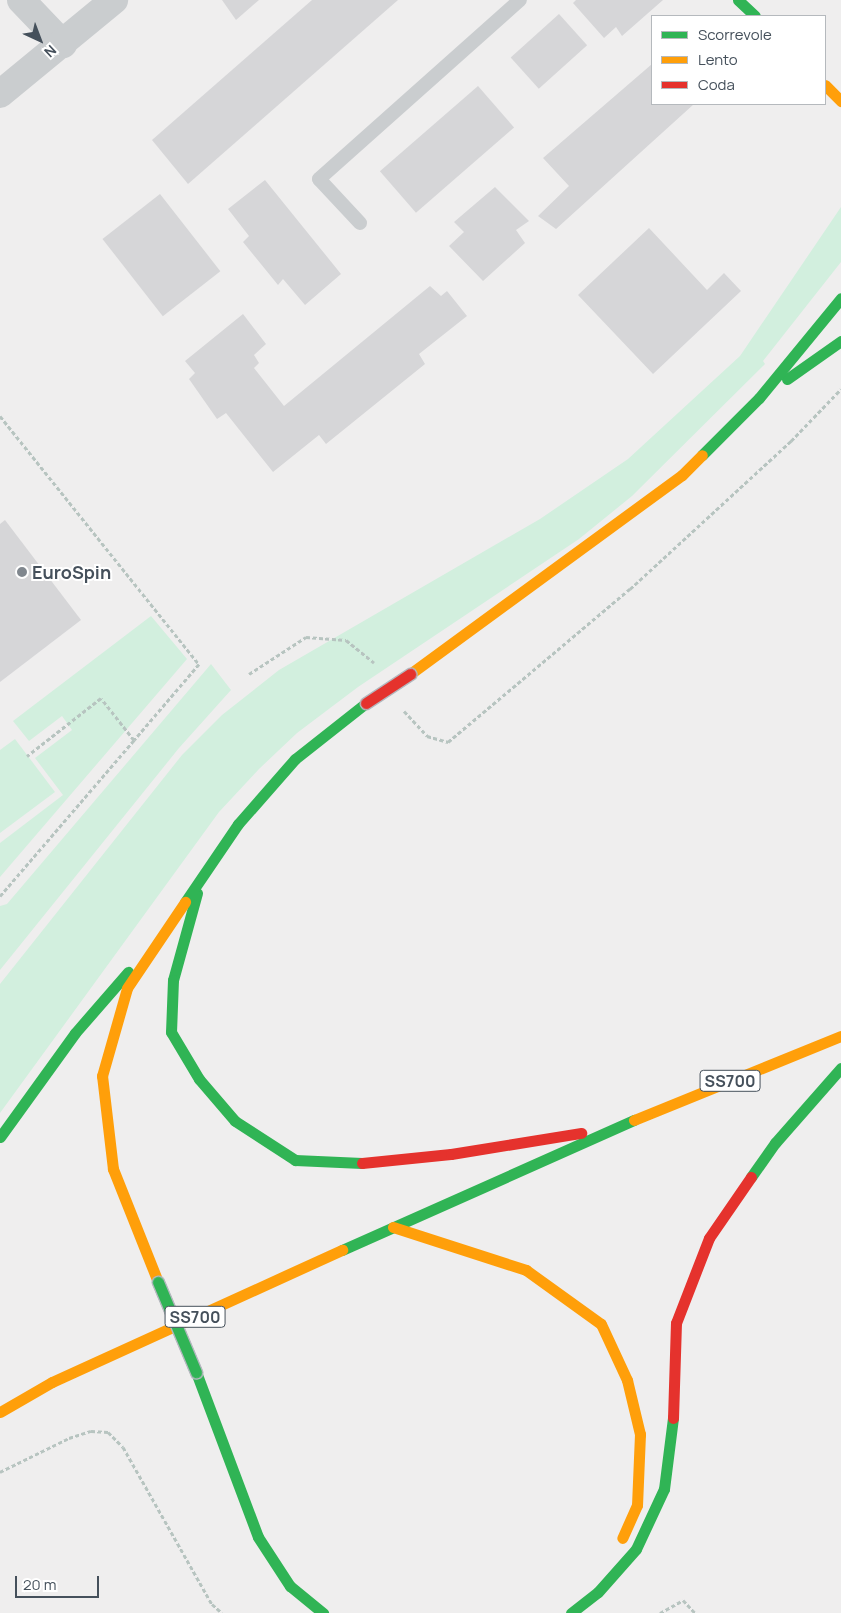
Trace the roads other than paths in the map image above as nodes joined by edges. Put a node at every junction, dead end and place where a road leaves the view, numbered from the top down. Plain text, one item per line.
1 (21, 0) edge
2 (114, 0) edge
3 (520, 0) edge
4 (738, 0) edge
5 (754, 15) edge
6 (63, 44) junction
7 (826, 86) edge
8 (0, 94) edge
9 (841, 101) edge
10 (360, 223) dead end
11 (841, 298) edge
12 (841, 341) edge
13 (760, 398) junction
14 (202, 872) junction
15 (159, 937) junction
16 (841, 1036) edge
17 (841, 1068) edge
18 (620, 1126) junction
19 (0, 1137) edge
20 (394, 1226) junction
21 (0, 1412) edge
22 (598, 1592) junction
23 (323, 1613) edge
24 (571, 1613) edge

1 - 6 street
2 - 6 street
3 - 10 lane
4 - 5 main road
6 - 8 street
7 - 9 main road
11 - 13 main road
12 - 13 main road
13 - 14 main road, bridge
14 - 15 main road
14 - 18 main road
15 - 19 main road
15 - 23 main road, bridge
16 - 18 main road, SS700
17 - 22 main road
18 - 20 main road, SS700
20 - 21 main road, SS700
20 - 22 main road
22 - 24 main road

